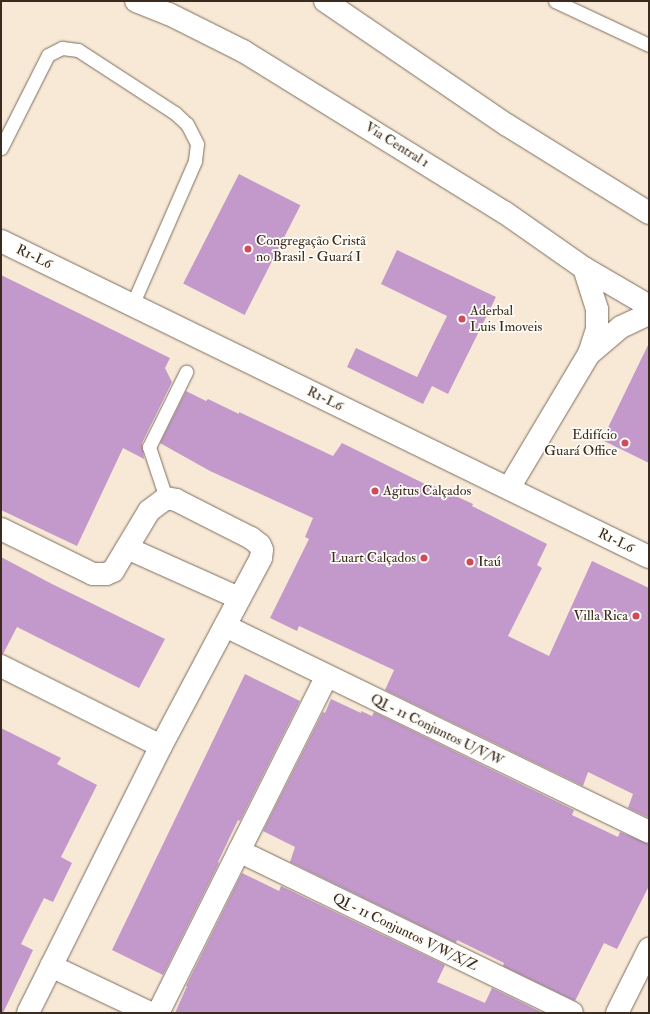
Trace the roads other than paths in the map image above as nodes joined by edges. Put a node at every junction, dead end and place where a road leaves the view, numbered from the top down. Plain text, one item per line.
1 (136, 1) edge
2 (325, 1) edge
3 (555, 1) edge
4 (167, 8) edge
5 (649, 45) edge
6 (1, 148) edge
7 (649, 213) edge
8 (1, 241) edge
9 (584, 268) junction
10 (132, 305) junction
11 (649, 306) edge
12 (649, 314) edge
13 (589, 354) junction
14 (186, 372) dead end
15 (509, 488) junction
16 (166, 498) junction
17 (1, 529) edge
18 (127, 548) junction
19 (649, 557) edge
20 (239, 598) junction
21 (225, 626) junction
22 (1, 666) edge
23 (326, 677) junction
24 (161, 746) junction
25 (649, 832) edge
26 (239, 851) junction
27 (648, 955) edge
28 (51, 966) junction
29 (28, 1013) edge
30 (150, 1013) edge
31 (158, 1013) edge
32 (572, 1013) edge
33 (617, 1013) edge

1 - 4 street, Via Central 1
2 - 7 street
3 - 5 lane
4 - 9 street, Via Central 1
6 - 10 lane
8 - 10 street, R1-L6
9 - 11 street, Via Central 1
9 - 13 street
10 - 15 street, R1-L6
12 - 13 street
13 - 15 street
14 - 16 lane
15 - 19 street, R1-L6
16 - 18 street
16 - 20 street
17 - 18 street
18 - 20 street
20 - 21 street
21 - 23 street, QI - 11 Conjuntos U/V/W
21 - 24 street
22 - 24 street
23 - 25 street, QI - 11 Conjuntos U/V/W
23 - 26 street
24 - 28 street
26 - 31 street
26 - 32 street, QI - 11 Conjuntos V/W/X/Z
27 - 33 street
28 - 29 street
28 - 30 street

